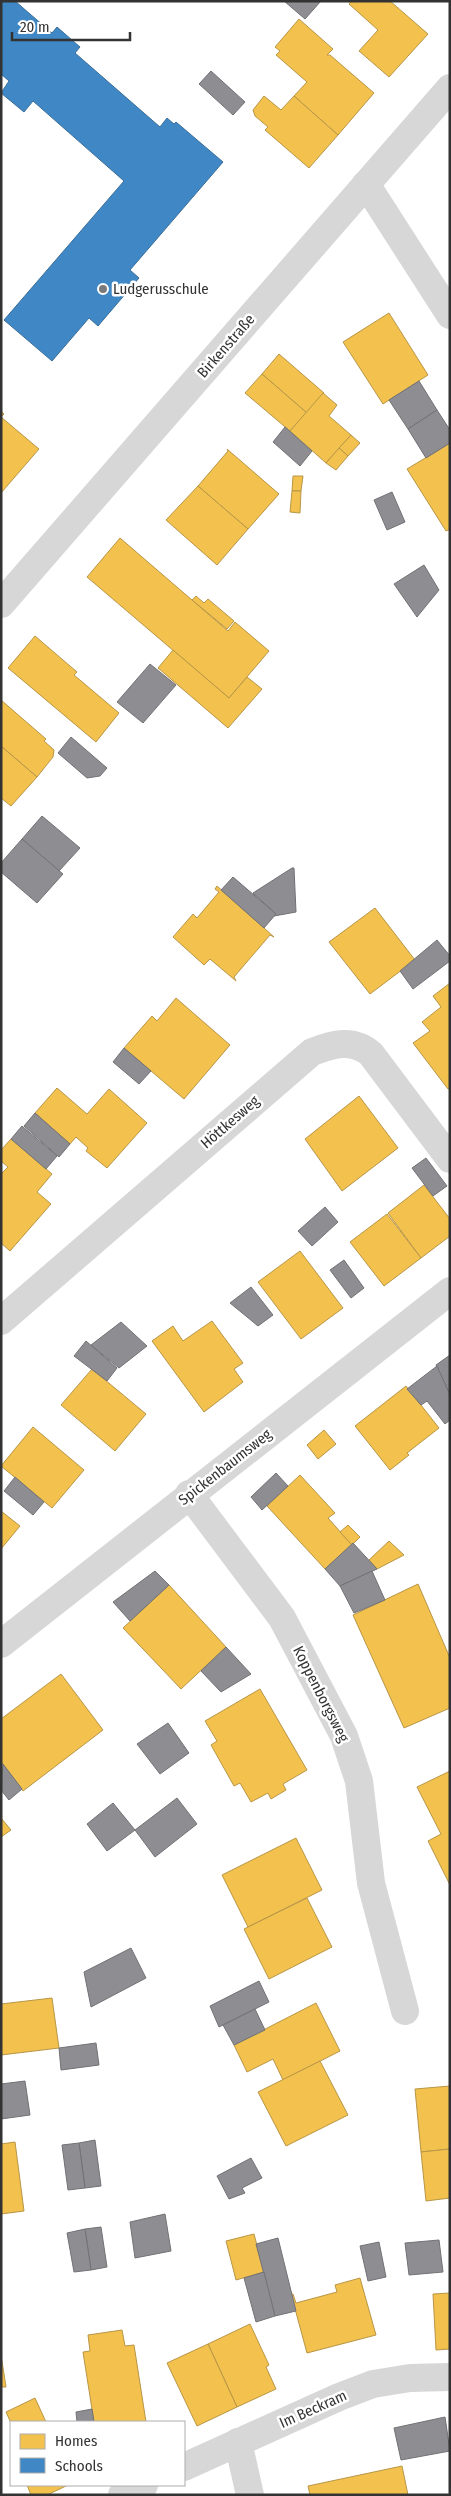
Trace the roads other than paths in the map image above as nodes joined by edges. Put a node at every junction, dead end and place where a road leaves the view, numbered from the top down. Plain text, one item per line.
1 (450, 88) edge
2 (366, 184) junction
3 (450, 314) edge
4 (1, 604) edge
5 (450, 1159) edge
6 (450, 1291) edge
7 (1, 1321) edge
8 (190, 1494) junction
9 (1, 1644) edge
10 (406, 2012) dead end
11 (450, 2377) edge
12 (238, 2442) junction
13 (185, 2467) edge
14 (142, 2486) edge
15 (122, 2495) edge
16 (250, 2495) edge

1 - 2 street, Birkenstraße
2 - 3 street
2 - 4 street, Birkenstraße
5 - 7 street, Höttkesweg
6 - 8 street, Spickenbaumsweg
8 - 9 street, Spickenbaumsweg
8 - 10 street, Koppenborgsweg
11 - 12 street, Im Beckram
12 - 13 street, Im Beckram
12 - 16 street
14 - 15 street

